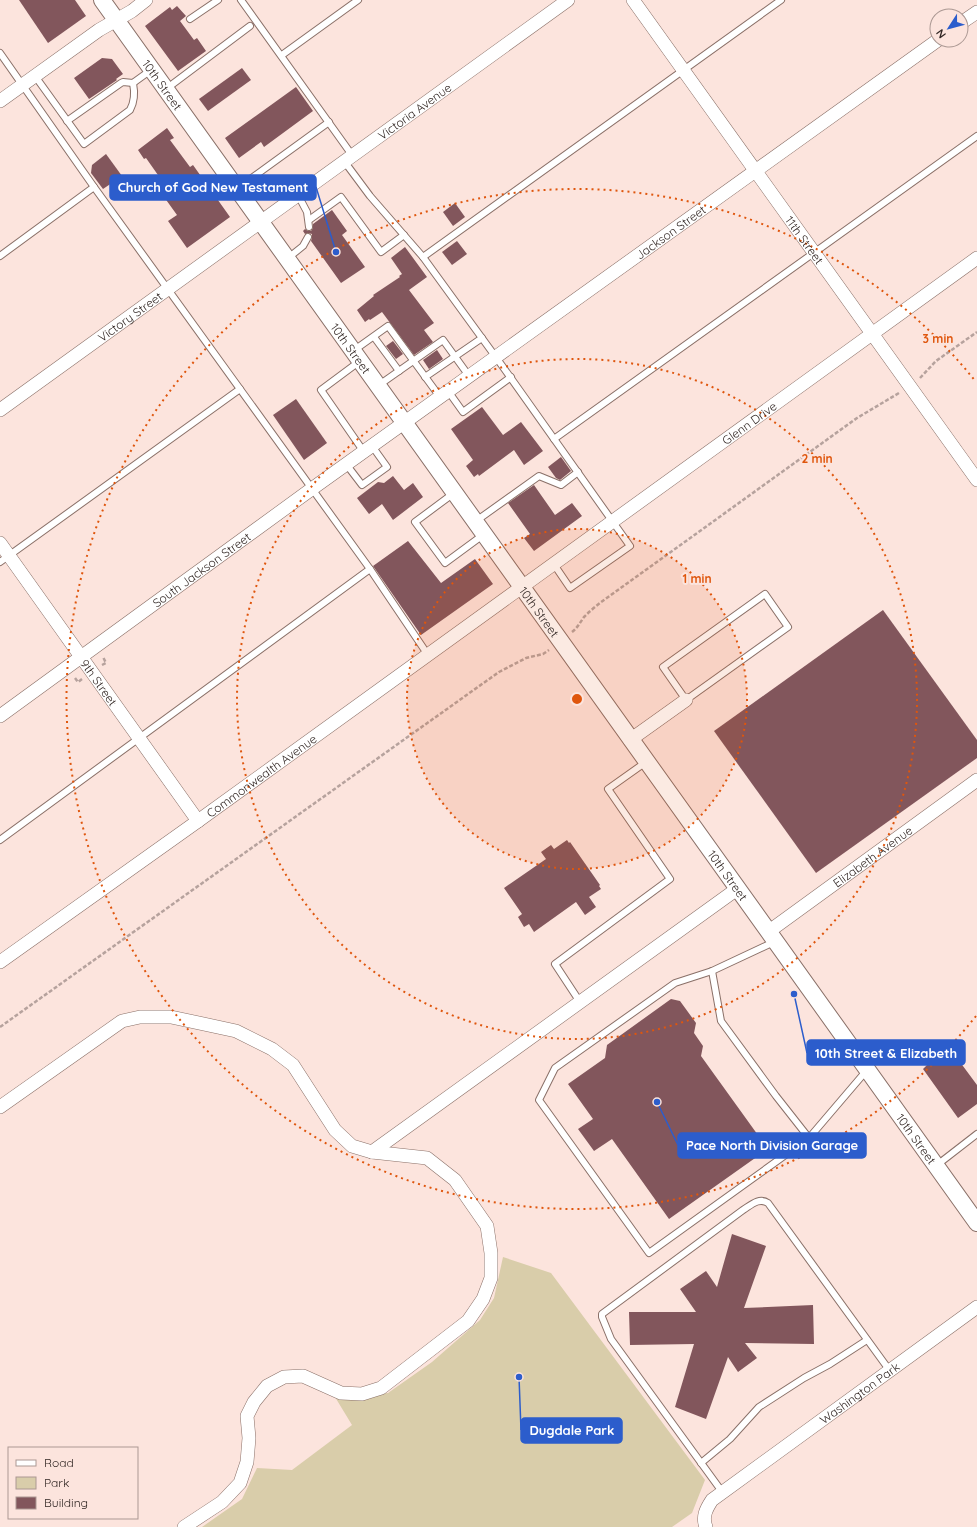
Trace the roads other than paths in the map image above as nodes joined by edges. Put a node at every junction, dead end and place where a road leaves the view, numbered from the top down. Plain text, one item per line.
1 (102, 0) edge
2 (146, 0) edge
3 (218, 0) edge
4 (241, 0) edge
5 (358, 0) edge
6 (568, 0) edge
7 (632, 0) edge
8 (781, 0) edge
9 (190, 19) dead end
10 (116, 20) junction
11 (250, 26) dead end
12 (929, 46) edge
13 (0, 53) edge
14 (282, 55) junction
15 (151, 69) junction
16 (683, 70) junction
17 (35, 76) junction
18 (133, 83) junction
19 (23, 84) junction
20 (166, 89) junction
21 (0, 101) edge
22 (67, 121) junction
23 (329, 122) junction
24 (977, 136) edge
25 (348, 158) junction
26 (756, 170) junction
27 (94, 187) junction
28 (237, 189) junction
29 (297, 194) junction
30 (309, 220) junction
31 (260, 221) junction
32 (309, 227) dead end
33 (404, 235) junction
34 (308, 237) dead end
35 (814, 252) junction
36 (0, 256) edge
37 (423, 257) junction
38 (977, 258) edge
39 (287, 259) junction
40 (167, 288) junction
41 (872, 334) junction
42 (374, 337) junction
43 (482, 338) junction
44 (356, 356) junction
45 (455, 357) junction
46 (496, 357) junction
47 (414, 361) junction
48 (399, 371) junction
49 (469, 376) junction
50 (425, 377) junction
51 (511, 377) junction
52 (378, 387) junction
53 (240, 389) junction
54 (444, 394) junction
55 (0, 410) edge
56 (404, 423) junction
57 (554, 438) junction
58 (368, 449) junction
59 (346, 464) junction
60 (578, 472) junction
61 (977, 480) edge
62 (313, 488) junction
63 (454, 493) junction
64 (612, 521) junction
65 (479, 528) junction
66 (0, 543) edge
67 (4, 559) edge
68 (553, 563) junction
69 (370, 569) junction
70 (521, 587) junction
71 (428, 655) junction
72 (82, 657) junction
73 (686, 700) junction
74 (0, 716) edge
75 (139, 738) junction
76 (630, 740) junction
77 (646, 762) junction
78 (977, 780) edge
79 (198, 821) junction
80 (0, 840) edge
81 (737, 889) junction
82 (772, 937) junction
83 (0, 962) edge
84 (712, 971) junction
85 (580, 1002) junction
86 (867, 1070) junction
87 (0, 1107) edge
88 (977, 1134) edge
89 (809, 1138) junction
90 (372, 1152) junction
91 (936, 1166) junction
92 (977, 1223) edge
93 (977, 1307) edge
94 (867, 1340) junction
95 (890, 1371) junction
96 (701, 1463) junction
97 (723, 1493) junction
98 (184, 1527) edge
99 (706, 1527) edge

1 - 10 street, 10th Street
2 - 10 street
3 - 9 lane
4 - 14 lane
5 - 14 lane
6 - 25 street, Victoria Avenue
7 - 16 street, 11th Street
8 - 16 lane
10 - 15 street, 10th Street
10 - 17 street
11 - 20 lane
12 - 26 street, Jackson Street
13 - 19 lane
14 - 23 lane
15 - 18 lane
15 - 20 street, 10th Street
16 - 26 street, 11th Street
16 - 37 lane
17 - 19 street
17 - 22 lane
18 - 22 lane
18 - 22 lane
19 - 21 street
19 - 27 lane
20 - 28 street, 10th Street
23 - 25 lane
23 - 28 lane
24 - 35 lane
25 - 29 street, Victoria Avenue
25 - 33 lane
26 - 35 street, 11th Street
26 - 46 street, Jackson Street
27 - 36 lane
27 - 40 lane
28 - 31 street, 10th Street
29 - 30 lane
29 - 31 street, Victoria Avenue
30 - 32 lane
30 - 33 lane
31 - 39 street, 10th Street
31 - 40 street, Victory Street
33 - 37 lane
34 - 39 lane
35 - 41 street, 11th Street
35 - 57 lane
37 - 43 lane
38 - 41 street, Glenn Drive
39 - 44 street, 10th Street
40 - 53 lane
40 - 55 street, Victory Street
41 - 61 street, 11th Street
41 - 64 street, Glenn Drive
42 - 44 lane
42 - 47 lane
42 - 48 lane
43 - 45 lane
43 - 46 lane
44 - 52 street, 10th Street
44 - 58 lane
45 - 47 lane
45 - 49 lane
45 - 50 lane
46 - 49 street, Jackson Street
46 - 51 lane
47 - 48 lane
47 - 50 lane
48 - 52 lane
49 - 54 street, Jackson Street
50 - 54 lane
51 - 54 lane
51 - 57 lane
52 - 56 street, 10th Street
53 - 62 lane
53 - 67 lane
54 - 56 street, Jackson Street
56 - 58 street, South Jackson Street
56 - 63 street, 10th Street
57 - 60 lane
58 - 59 street, South Jackson Street
58 - 59 lane
59 - 62 street, South Jackson Street
60 - 64 lane
60 - 65 lane
62 - 69 lane
62 - 72 street, South Jackson Street
63 - 65 street, 10th Street
63 - 65 lane
64 - 68 street, Glenn Drive
64 - 68 lane
65 - 70 street, 10th Street
66 - 67 street, 9th Street
67 - 72 street, 9th Street
68 - 70 street, Glenn Drive
69 - 71 lane
69 - 75 lane
70 - 71 street, Commonwealth Avenue
70 - 76 street, 10th Street
71 - 79 street, Commonwealth Avenue
72 - 74 street, South Jackson Street
72 - 75 street, 9th Street
73 - 73 lane
73 - 76 street
75 - 79 street, 9th Street
75 - 80 lane
76 - 77 street, 10th Street
77 - 81 street, 10th Street
77 - 85 lane
78 - 82 street, Elizabeth Avenue
79 - 83 street, Commonwealth Avenue
81 - 82 street, 10th Street
81 - 85 street
82 - 84 lane
82 - 86 street, 10th Street
84 - 89 lane
84 - 89 lane
85 - 90 street
86 - 89 lane
86 - 91 street, 10th Street
87 - 90 street
88 - 91 lane
90 - 98 street
91 - 92 street, 10th Street
93 - 95 street, Washington Park
94 - 95 lane
94 - 96 lane
94 - 96 lane
95 - 97 street, Washington Park
96 - 97 lane
97 - 99 street

